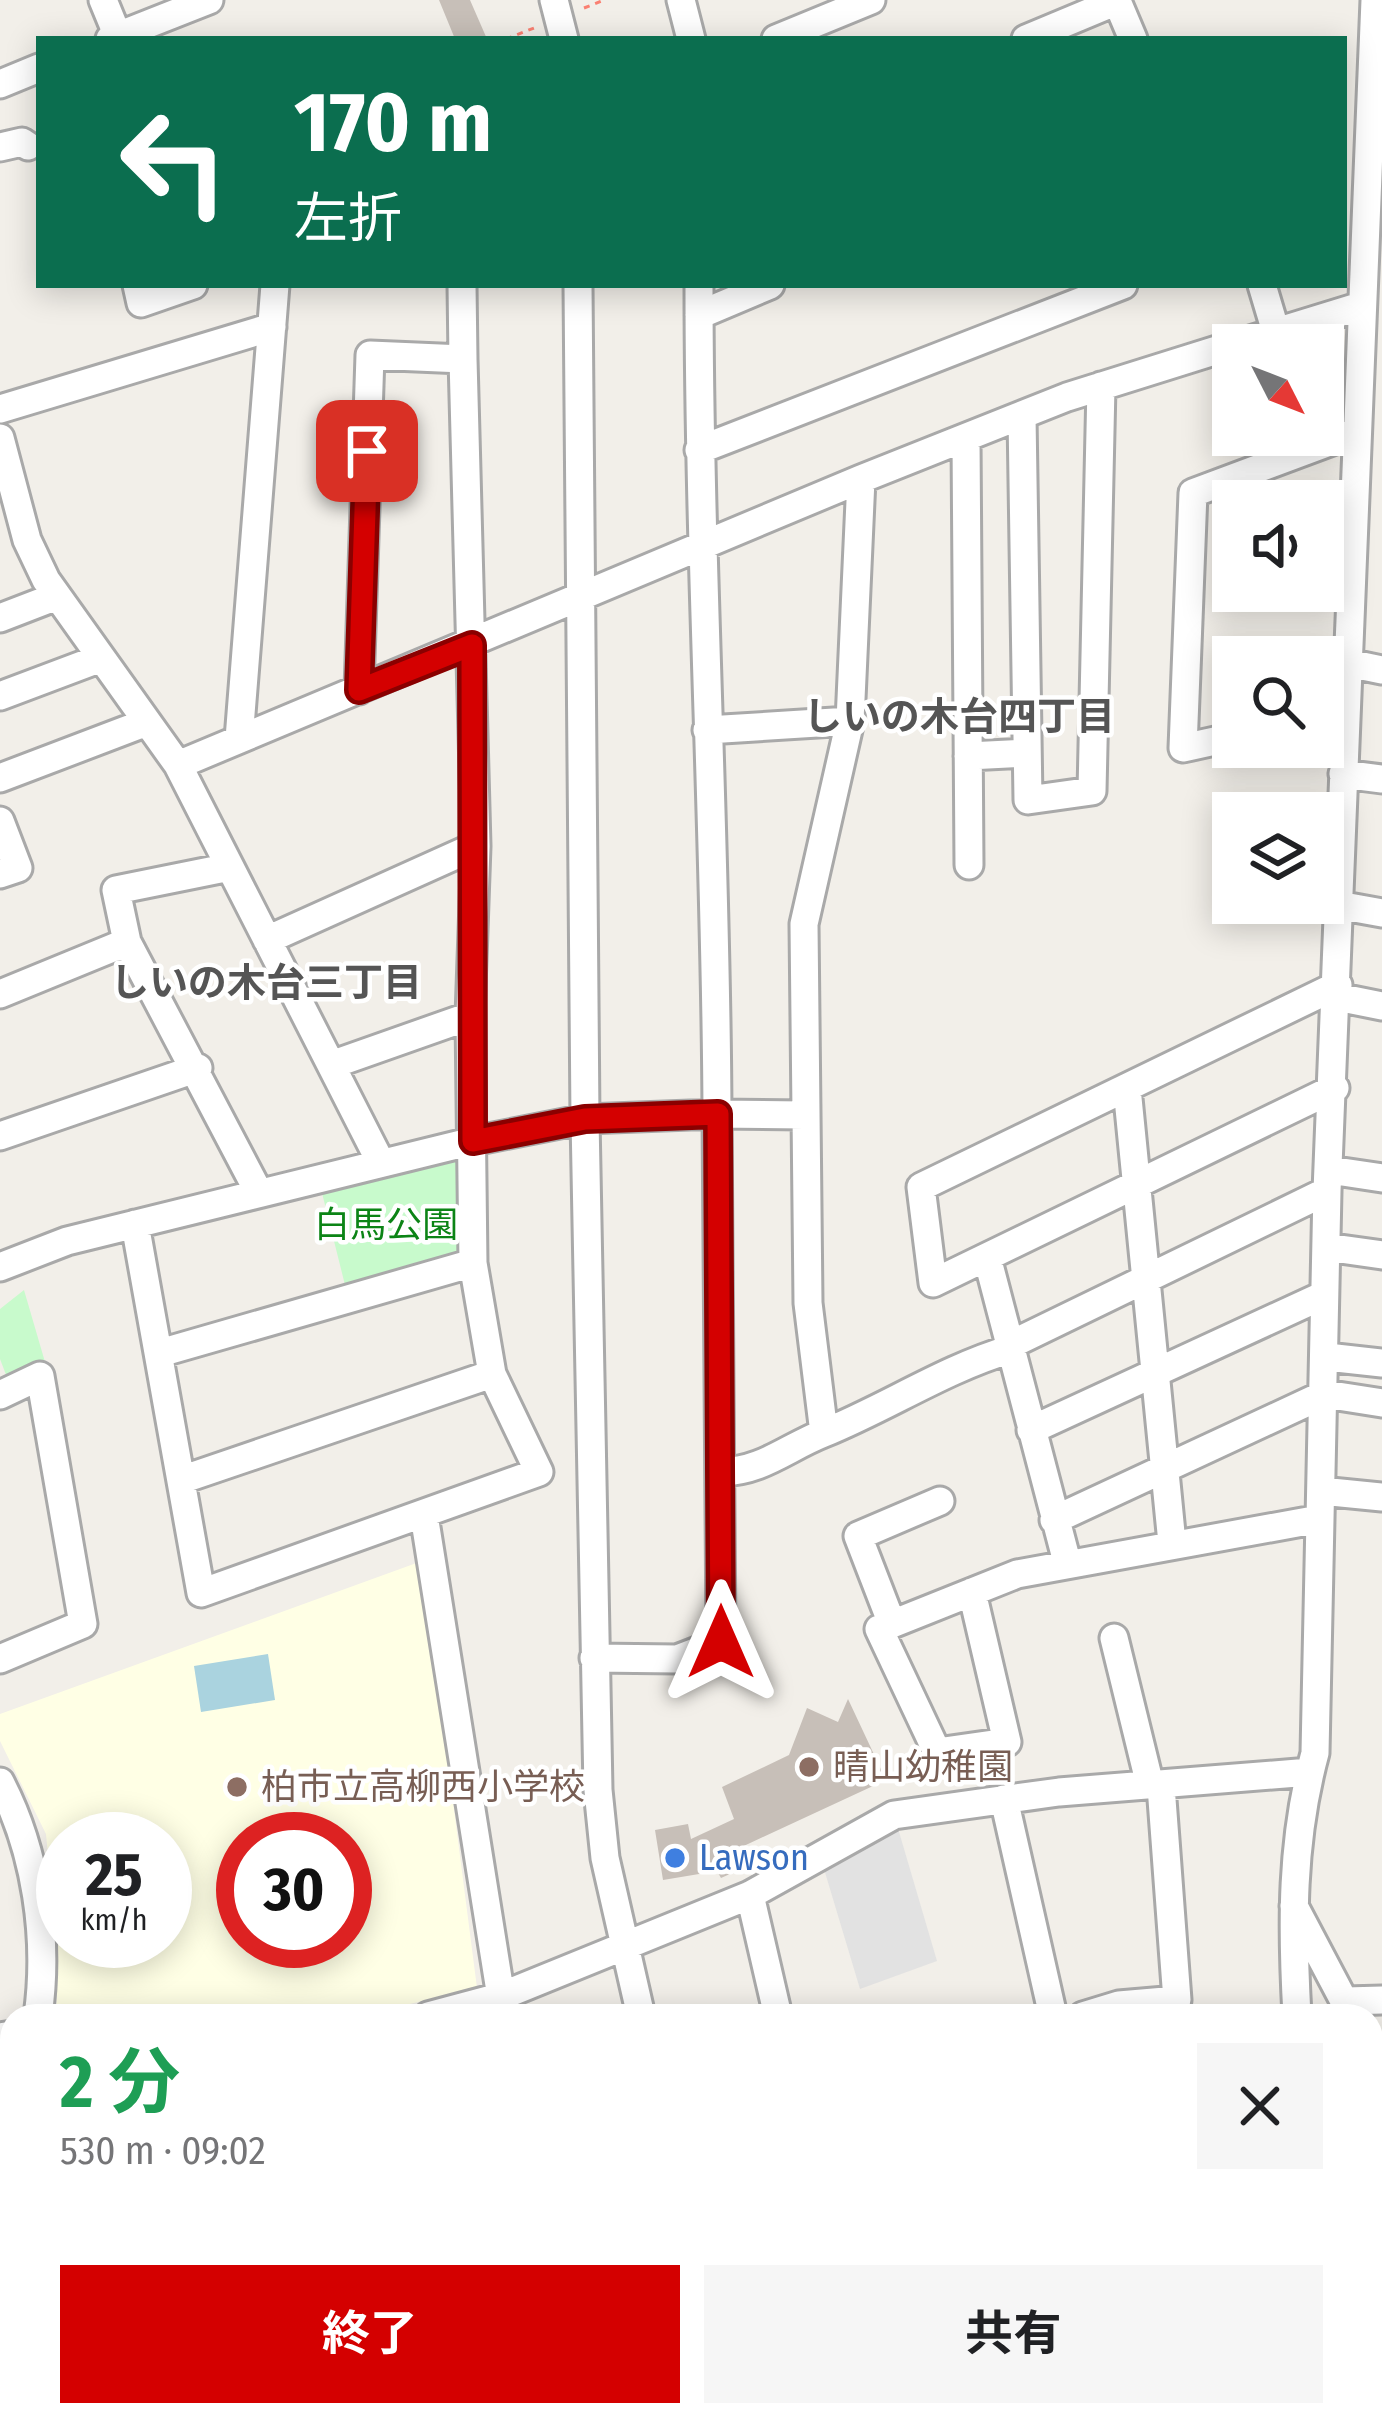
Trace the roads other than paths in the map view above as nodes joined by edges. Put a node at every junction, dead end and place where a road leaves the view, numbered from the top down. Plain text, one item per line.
1 (103, 0) edge
2 (209, 0) edge
3 (681, 0) edge
4 (871, 0) edge
5 (1119, 0) edge
6 (1375, 0) edge
7 (1373, 31) junction
8 (115, 36) edge
9 (121, 36) edge
10 (690, 36) edge
11 (783, 36) edge
12 (1033, 36) edge
13 (1132, 36) edge
14 (1347, 39) edge
15 (36, 69) edge
16 (1377, 79) edge
17 (0, 84) edge
18 (1372, 272) edge
19 (137, 288) edge
20 (184, 288) edge
21 (275, 288) edge
22 (462, 288) edge
23 (578, 288) edge
24 (699, 288) edge
25 (763, 288) edge
26 (1115, 288) edge
27 (1263, 288) edge
28 (1361, 306) junction
29 (699, 315) junction
30 (1274, 324) edge
31 (1302, 324) edge
32 (272, 327) junction
33 (1212, 352) edge
34 (463, 359) junction
35 (1371, 366) edge
36 (1102, 386) junction
37 (0, 409) edge
38 (1022, 416) junction
39 (1356, 432) junction
40 (0, 438) edge
41 (966, 439) junction
42 (699, 450) junction
43 (861, 479) junction
44 (14, 539) edge
45 (700, 548) junction
46 (1352, 564) junction
47 (1382, 570) edge
48 (56, 596) junction
49 (582, 600) junction
50 (0, 618) edge
51 (472, 645) junction
52 (101, 658) junction
53 (1348, 663) junction
54 (1382, 670) edge
55 (1344, 678) edge
56 (359, 690) junction
57 (0, 696) edge
58 (850, 721) junction
59 (147, 722) junction
60 (707, 730) junction
61 (239, 740) junction
62 (1212, 742) edge
63 (1027, 753) junction
64 (968, 756) junction
65 (178, 764) junction
66 (1341, 768) edge
67 (1342, 774) junction
68 (0, 778) edge
69 (1382, 779) edge
70 (1341, 792) edge
71 (0, 821) edge
72 (476, 846) junction
73 (969, 865) dead end
74 (230, 868) junction
75 (0, 874) edge
76 (1344, 906) edge
77 (1382, 913) edge
78 (1338, 924) edge
79 (267, 940) junction
80 (127, 943) junction
81 (1338, 991) junction
82 (0, 994) edge
83 (1382, 1006) edge
84 (470, 1016) junction
85 (331, 1065) junction
86 (198, 1068) junction
87 (1127, 1088) junction
88 (1335, 1088) junction
89 (718, 1114) junction
90 (804, 1115) junction
91 (585, 1119) junction
92 (0, 1136) edge
93 (473, 1141) junction
94 (381, 1163) junction
95 (1382, 1178) edge
96 (1328, 1181) junction
97 (1138, 1183) junction
98 (260, 1193) junction
99 (135, 1224) junction
100 (1326, 1247) junction
101 (1382, 1255) edge
102 (987, 1256) junction
103 (473, 1263) junction
104 (0, 1268) edge
105 (1147, 1279) junction
106 (1324, 1295) junction
107 (1011, 1347) junction
108 (160, 1353) junction
109 (1327, 1357) junction
110 (1382, 1363) edge
111 (492, 1374) junction
112 (1157, 1374) junction
113 (1325, 1394) junction
114 (0, 1395) edge
115 (1382, 1403) edge
116 (1031, 1430) junction
117 (824, 1433) junction
118 (1165, 1471) junction
119 (721, 1472) junction
120 (181, 1480) junction
121 (1382, 1497) edge
122 (940, 1501) dead end
123 (1320, 1505) junction
124 (424, 1515) junction
125 (1054, 1520) junction
126 (1172, 1543) junction
127 (1067, 1562) junction
128 (972, 1592) junction
129 (892, 1624) junction
130 (1114, 1638) dead end
131 (594, 1658) junction
132 (0, 1659) edge
133 (1310, 1772) junction
134 (0, 1782) edge
135 (1156, 1785) junction
136 (1004, 1799) junction
137 (750, 1895) junction
138 (1292, 1903) junction
139 (623, 1945) junction
140 (40, 2004) edge
141 (502, 2004) edge
142 (506, 2004) edge
143 (638, 2004) edge
144 (775, 2004) edge
145 (1050, 2004) edge
146 (1131, 2004) edge
147 (1296, 2004) edge
148 (1347, 2004) edge

1 - 8 street
2 - 9 street
3 - 10 street
4 - 11 street
5 - 12 street
5 - 13 street
6 - 7 street
7 - 14 street
7 - 16 street
15 - 17 street
16 - 18 street
18 - 28 street
19 - 20 street
21 - 32 street
22 - 34 street
23 - 49 street
24 - 29 street
25 - 29 street
26 - 42 street
27 - 30 street
28 - 31 street
28 - 35 street
29 - 42 street
32 - 37 street
32 - 61 street
33 - 36 street
34 - 51 street
34 - 56 street
35 - 39 street
36 - 38 street
36 - 63 street
38 - 41 street
38 - 63 street
39 - 46 street
39 - 62 street
40 - 44 street
41 - 43 street
41 - 64 street
42 - 45 street
43 - 45 street
43 - 58 street
44 - 48 street
45 - 49 street
45 - 60 street
46 - 47 street
46 - 53 street
48 - 50 street
48 - 52 street
49 - 51 street
49 - 91 street
51 - 56 street
51 - 72 street
52 - 57 street
52 - 59 street
53 - 54 street
53 - 55 street
56 - 61 street
58 - 60 street
58 - 90 street
59 - 65 street
59 - 68 street
60 - 89 street
61 - 65 street
63 - 64 street
64 - 73 street
65 - 74 street
66 - 67 street
67 - 69 street
67 - 70 street
71 - 75 street
72 - 79 street
72 - 84 street
74 - 79 street
74 - 80 street
76 - 77 street
78 - 81 street
79 - 85 street
80 - 82 street
80 - 86 street
81 - 83 street
81 - 87 street
81 - 88 street
84 - 85 street
84 - 93 street
85 - 94 street
86 - 92 street
86 - 98 street
87 - 97 street
87 - 102 street
88 - 96 street
88 - 97 street
89 - 90 street
89 - 91 street
89 - 119 street
90 - 117 street
91 - 93 street
91 - 131 street
93 - 94 street
93 - 103 street
94 - 98 street
95 - 96 street
96 - 100 street
96 - 105 street
97 - 102 street
97 - 105 street
98 - 99 street
99 - 104 street
99 - 108 street
100 - 101 street
100 - 106 street
102 - 107 street
103 - 108 street
103 - 111 street
105 - 107 street
105 - 112 street
106 - 109 street
106 - 112 street
107 - 116 street
107 - 117 street
108 - 120 street
109 - 110 street
109 - 113 street
111 - 120 street
111 - 124 street
112 - 116 street
112 - 118 street
113 - 115 street
113 - 118 street
113 - 123 street
114 - 132 street
116 - 125 street
117 - 119 street
118 - 125 street
118 - 126 street
119 - 131 street
120 - 124 street
121 - 123 street
122 - 129 street
123 - 126 street
123 - 133 street
124 - 141 street
125 - 127 street
126 - 127 street
127 - 128 street
128 - 129 street
128 - 129 street
130 - 135 street
131 - 139 street
133 - 135 street
133 - 138 street
134 - 140 street
135 - 136 street
135 - 146 street
136 - 137 street
136 - 145 street
137 - 139 street
137 - 144 street
138 - 147 street
138 - 148 street
139 - 142 street
139 - 143 street

